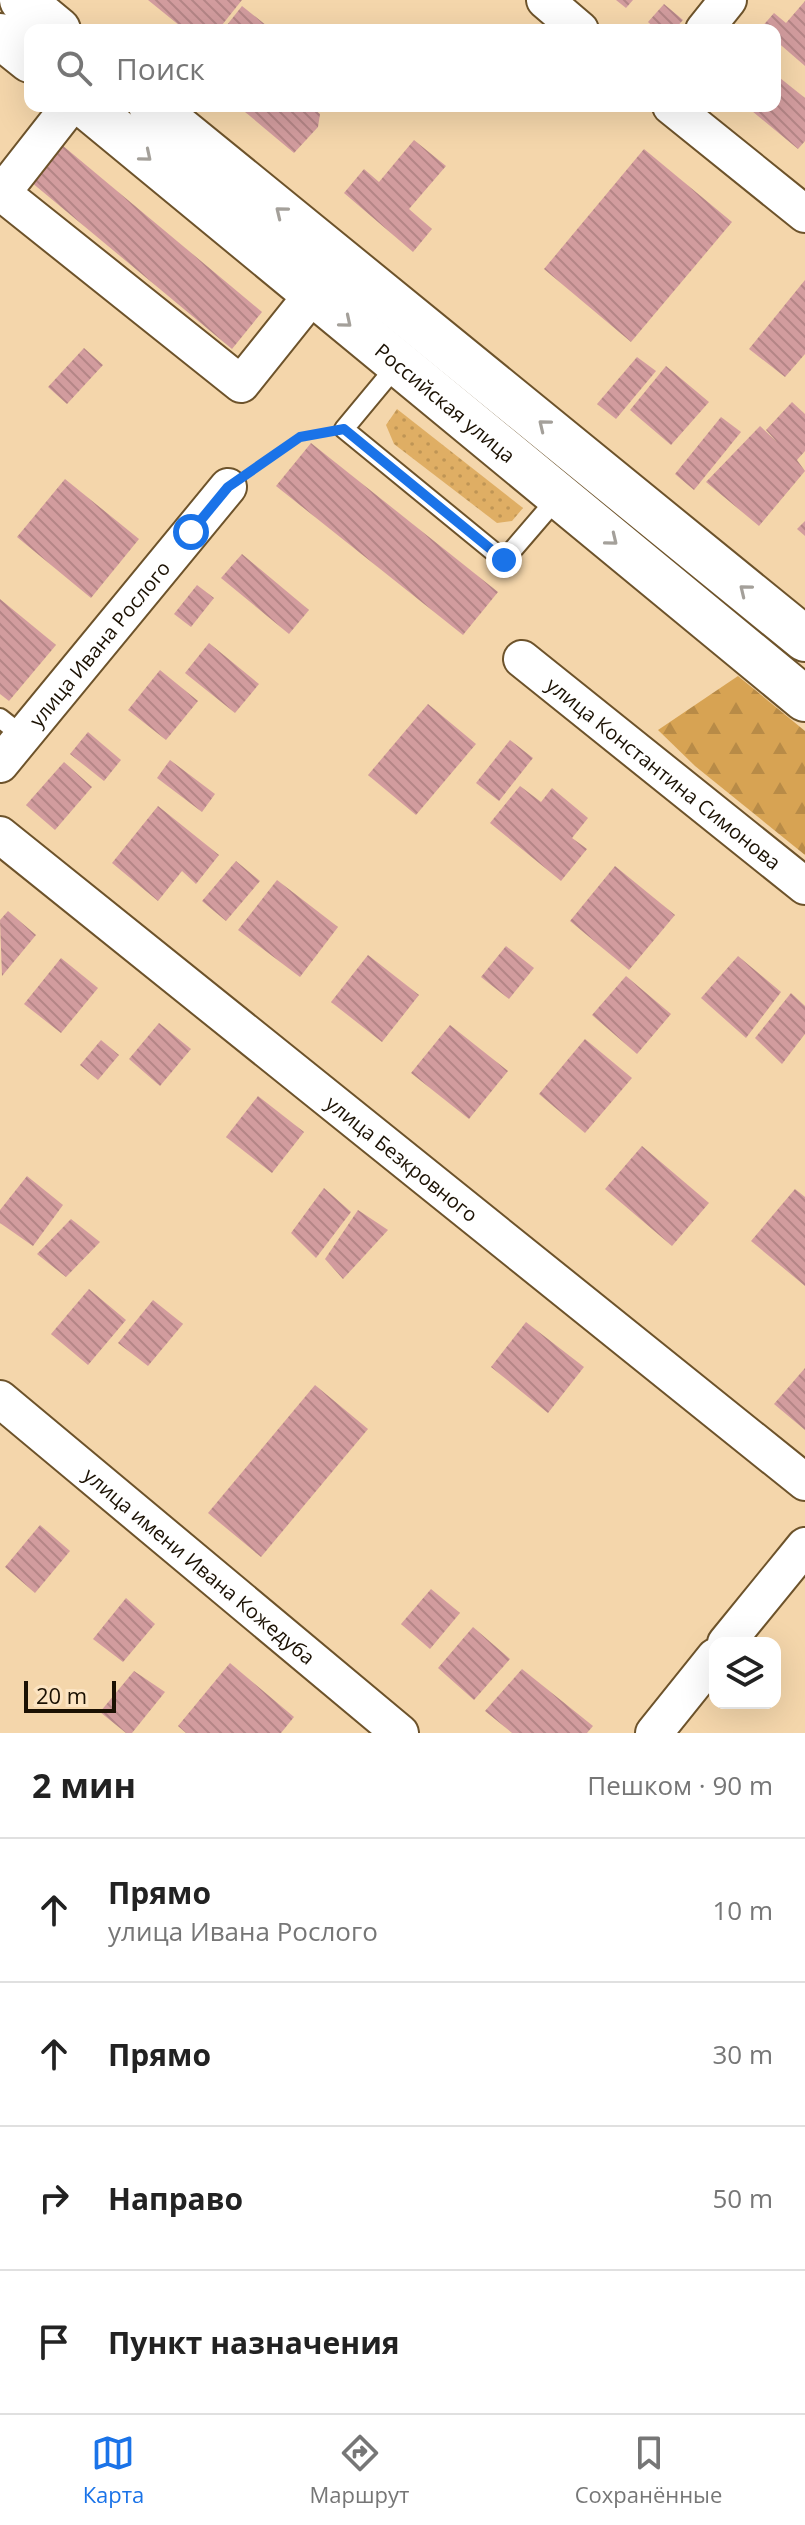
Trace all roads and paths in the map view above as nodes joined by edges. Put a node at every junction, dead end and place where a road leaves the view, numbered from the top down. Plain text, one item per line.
1 (22, 0) edge
2 (545, 0) edge
3 (728, 0) edge
4 (51, 24) edge
5 (573, 24) edge
6 (709, 24) edge
7 (0, 36) edge
8 (24, 55) edge
9 (65, 112) edge
10 (93, 112) edge
11 (158, 112) edge
12 (678, 112) edge
13 (805, 214) edge
14 (313, 294) junction
15 (398, 364) junction
16 (344, 429) junction
17 (228, 487) joint
18 (559, 496) junction
19 (805, 639) edge
20 (522, 659) dead end
21 (805, 699) edge
22 (11, 727) edge
23 (0, 764) edge
24 (0, 835) edge
25 (805, 886) edge
26 (0, 1399) edge
27 (805, 1482) edge
28 (805, 1546) edge
29 (731, 1637) edge
30 (709, 1664) edge
31 (400, 1733) edge
32 (654, 1733) edge

1 - 4 main road
2 - 5 street
3 - 6 street
7 - 8 main road
9 - 14 street
10 -> 14 main road, Российская улица
19 -> 11 main road
12 - 13 street
14 -> 15 main road, Российская улица
15 - 16 lane
15 - 18 main road, Российская улица
16 - 17 path
16 - 18 lane
17 - 22 street, улица Ивана Рослого
18 -> 21 main road, Российская улица
20 - 25 street, улица Константина Симонова
22 - 23 street, улица Ивана Рослого
24 - 27 street, улица Безкровного
26 - 31 street, улица имени Ивана Кожедуба
28 - 29 street
30 - 32 street

